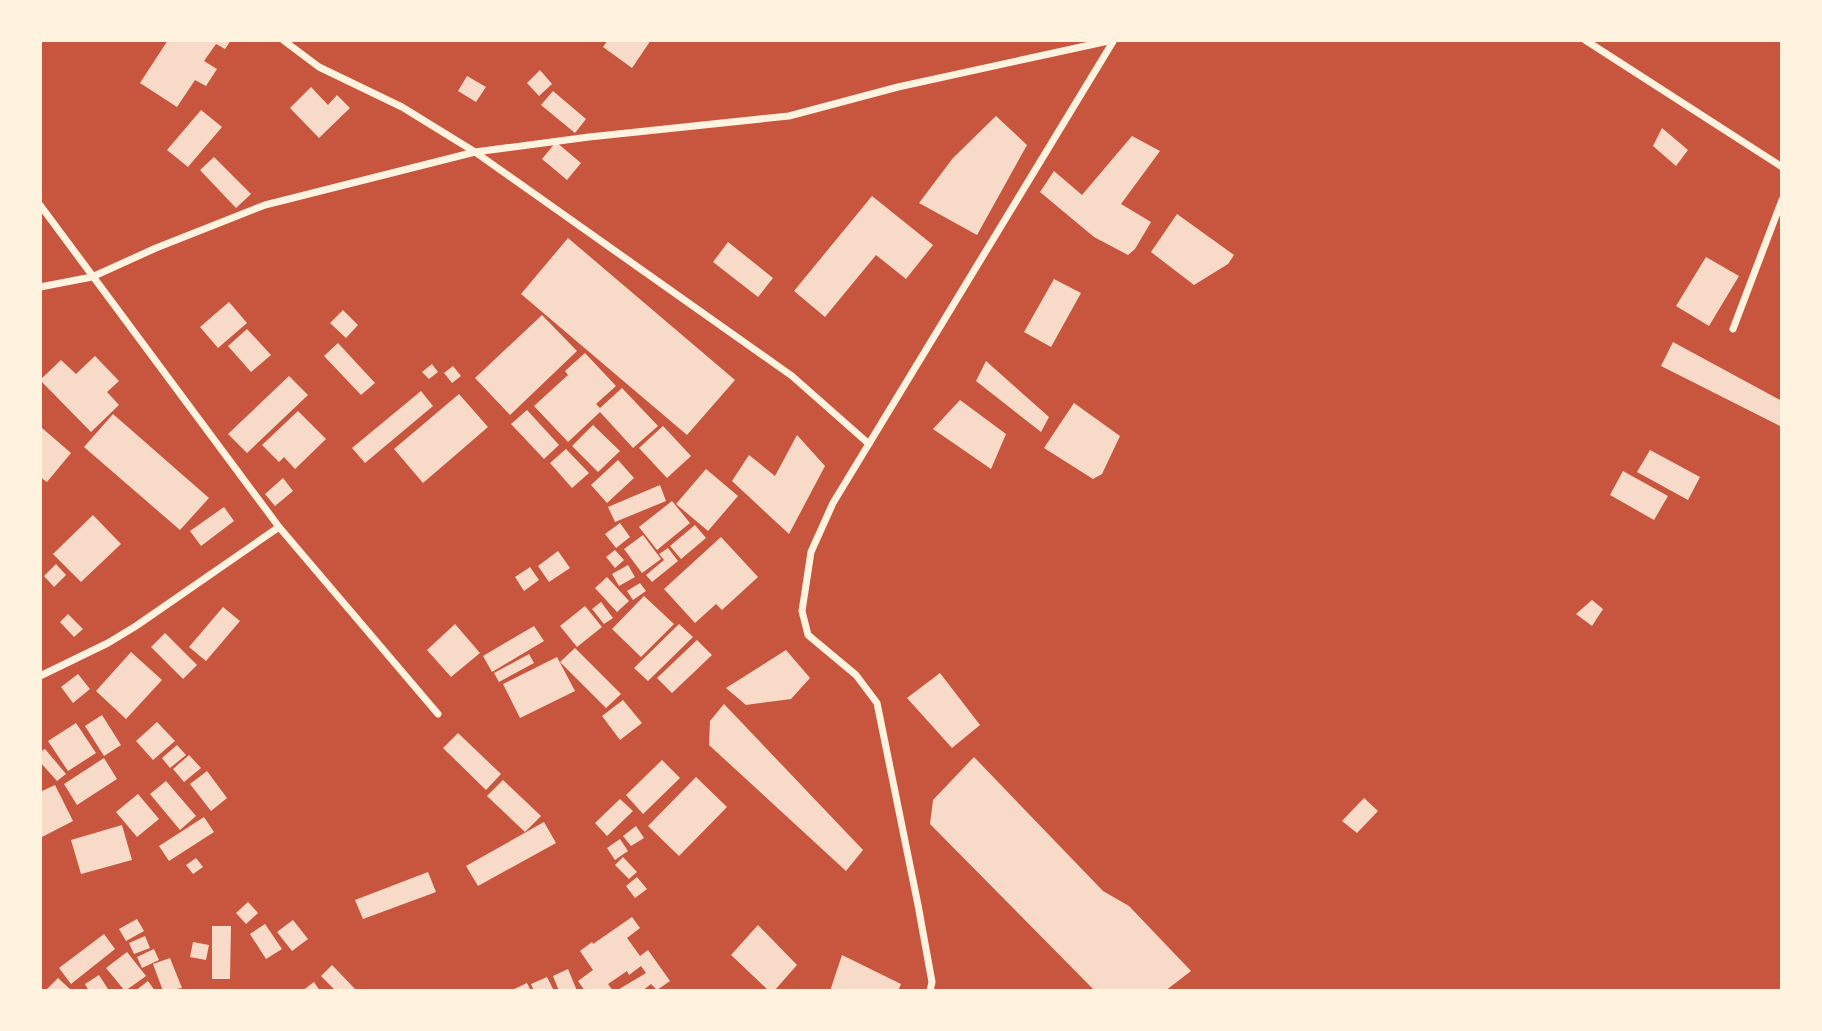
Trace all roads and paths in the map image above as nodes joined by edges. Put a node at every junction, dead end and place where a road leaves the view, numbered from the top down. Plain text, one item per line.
1 (283, 40) edge
2 (1113, 40) edge
3 (1585, 40) edge
4 (475, 152) junction
5 (1782, 167) edge
6 (1782, 200) edge
7 (40, 205) edge
8 (92, 277) junction
9 (40, 287) edge
10 (1733, 329) dead end
11 (869, 444) junction
12 (279, 527) junction
13 (40, 676) edge
14 (438, 714) dead end
15 (930, 991) edge

1 - 4 street
2 - 4 street
2 - 11 street
3 - 5 street
4 - 8 street
4 - 11 street
6 - 10 street
7 - 8 street
8 - 9 street
8 - 12 street
11 - 15 street
12 - 13 street
12 - 14 street

